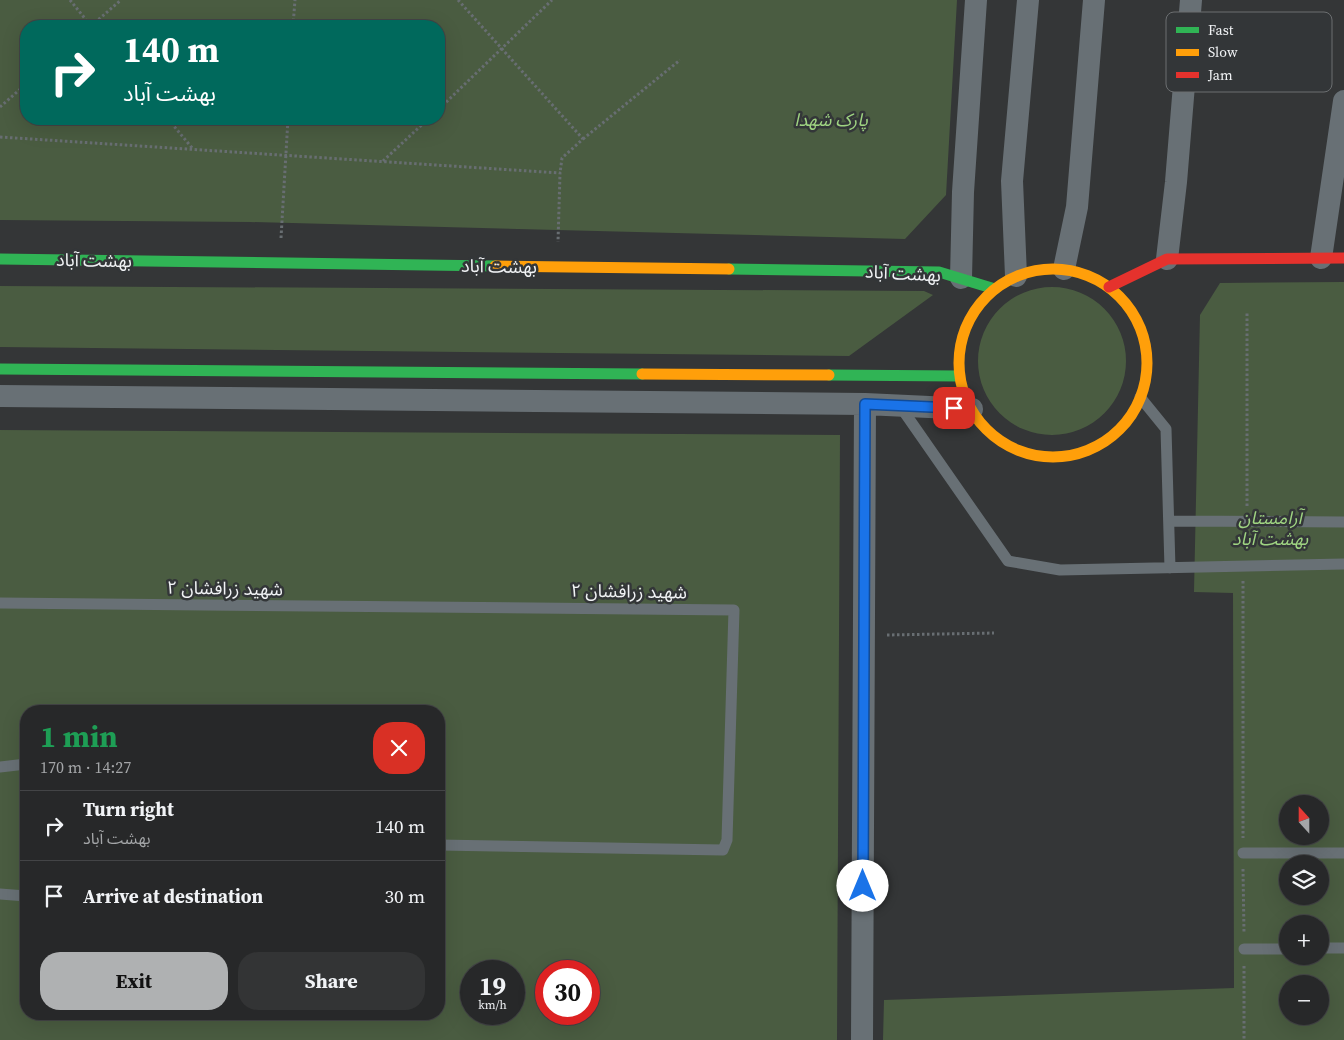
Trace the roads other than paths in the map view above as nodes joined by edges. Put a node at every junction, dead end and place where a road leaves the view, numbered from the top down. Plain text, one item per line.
1 (976, 0) edge
2 (1028, 0) edge
3 (1094, 0) edge
4 (1183, 92) edge
5 (1344, 101) edge
6 (1321, 258) junction
7 (1344, 258) edge
8 (0, 259) edge
9 (1167, 259) junction
10 (1064, 269) junction
11 (1016, 276) junction
12 (961, 278) junction
13 (1110, 287) junction
14 (995, 289) junction
15 (0, 369) edge
16 (959, 376) junction
17 (0, 396) edge
18 (1140, 398) junction
19 (865, 404) junction
20 (900, 406) junction
21 (972, 410) junction
22 (1169, 521) junction
23 (1344, 522) edge
24 (1344, 564) edge
25 (1170, 568) junction
26 (0, 603) edge
27 (20, 765) edge
28 (0, 767) edge
29 (445, 845) edge
30 (1243, 853) road end
31 (1344, 853) edge
32 (0, 894) edge
33 (20, 896) edge
34 (1329, 948) edge
35 (1344, 948) edge
36 (1244, 949) road end
37 (1279, 949) edge
38 (862, 1040) edge

1 - 12 street
2 - 11 street
3 - 10 street
4 - 9 street
5 - 6 street
6 - 7 street
6 - 9 street
8 - 12 street, بهشت آباد
9 - 13 street
10 - 11 street
10 - 13 street
11 - 14 street
12 - 14 street, بهشت آباد
13 - 18 street
14 - 16 street
15 - 16 street
16 - 21 street
17 - 19 street
18 - 21 street
18 - 22 lane
19 - 20 street
19 - 38 street
20 - 21 street
20 - 25 lane
22 - 23 lane
22 - 25 lane
24 - 25 lane
26 - 29 lane, شهید زرافشان ۲
27 - 28 lane
30 - 31 lane
32 - 33 lane
34 - 35 lane
36 - 37 lane

